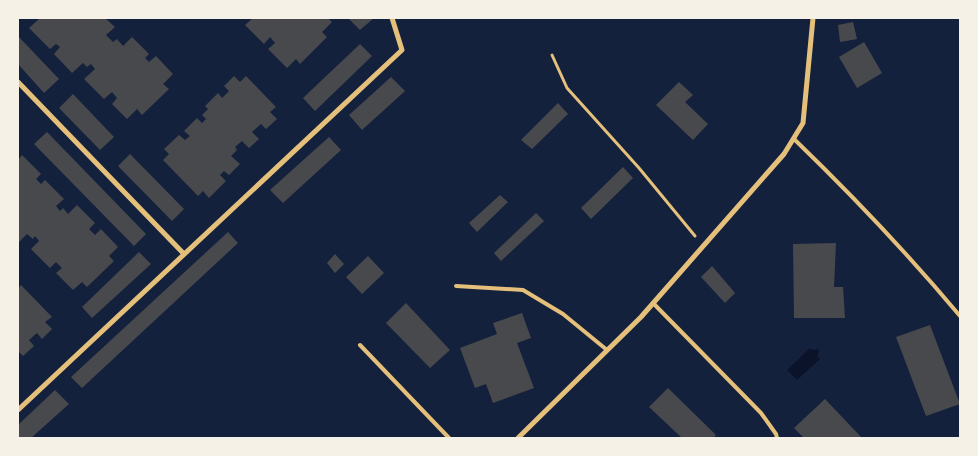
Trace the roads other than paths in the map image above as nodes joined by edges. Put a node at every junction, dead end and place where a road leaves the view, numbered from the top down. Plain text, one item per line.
1 (392, 18) edge
2 (813, 18) edge
3 (18, 82) edge
4 (794, 139) junction
5 (184, 254) junction
6 (456, 286) dead end
7 (653, 303) junction
8 (960, 316) edge
9 (360, 345) dead end
10 (608, 350) junction
11 (18, 410) edge
12 (449, 438) edge
13 (518, 438) edge
14 (777, 438) edge

1 - 5 street
2 - 4 street
3 - 5 street
4 - 7 street
4 - 8 lane
5 - 11 street
6 - 10 lane
7 - 10 street
7 - 14 lane
9 - 12 lane
10 - 13 street

